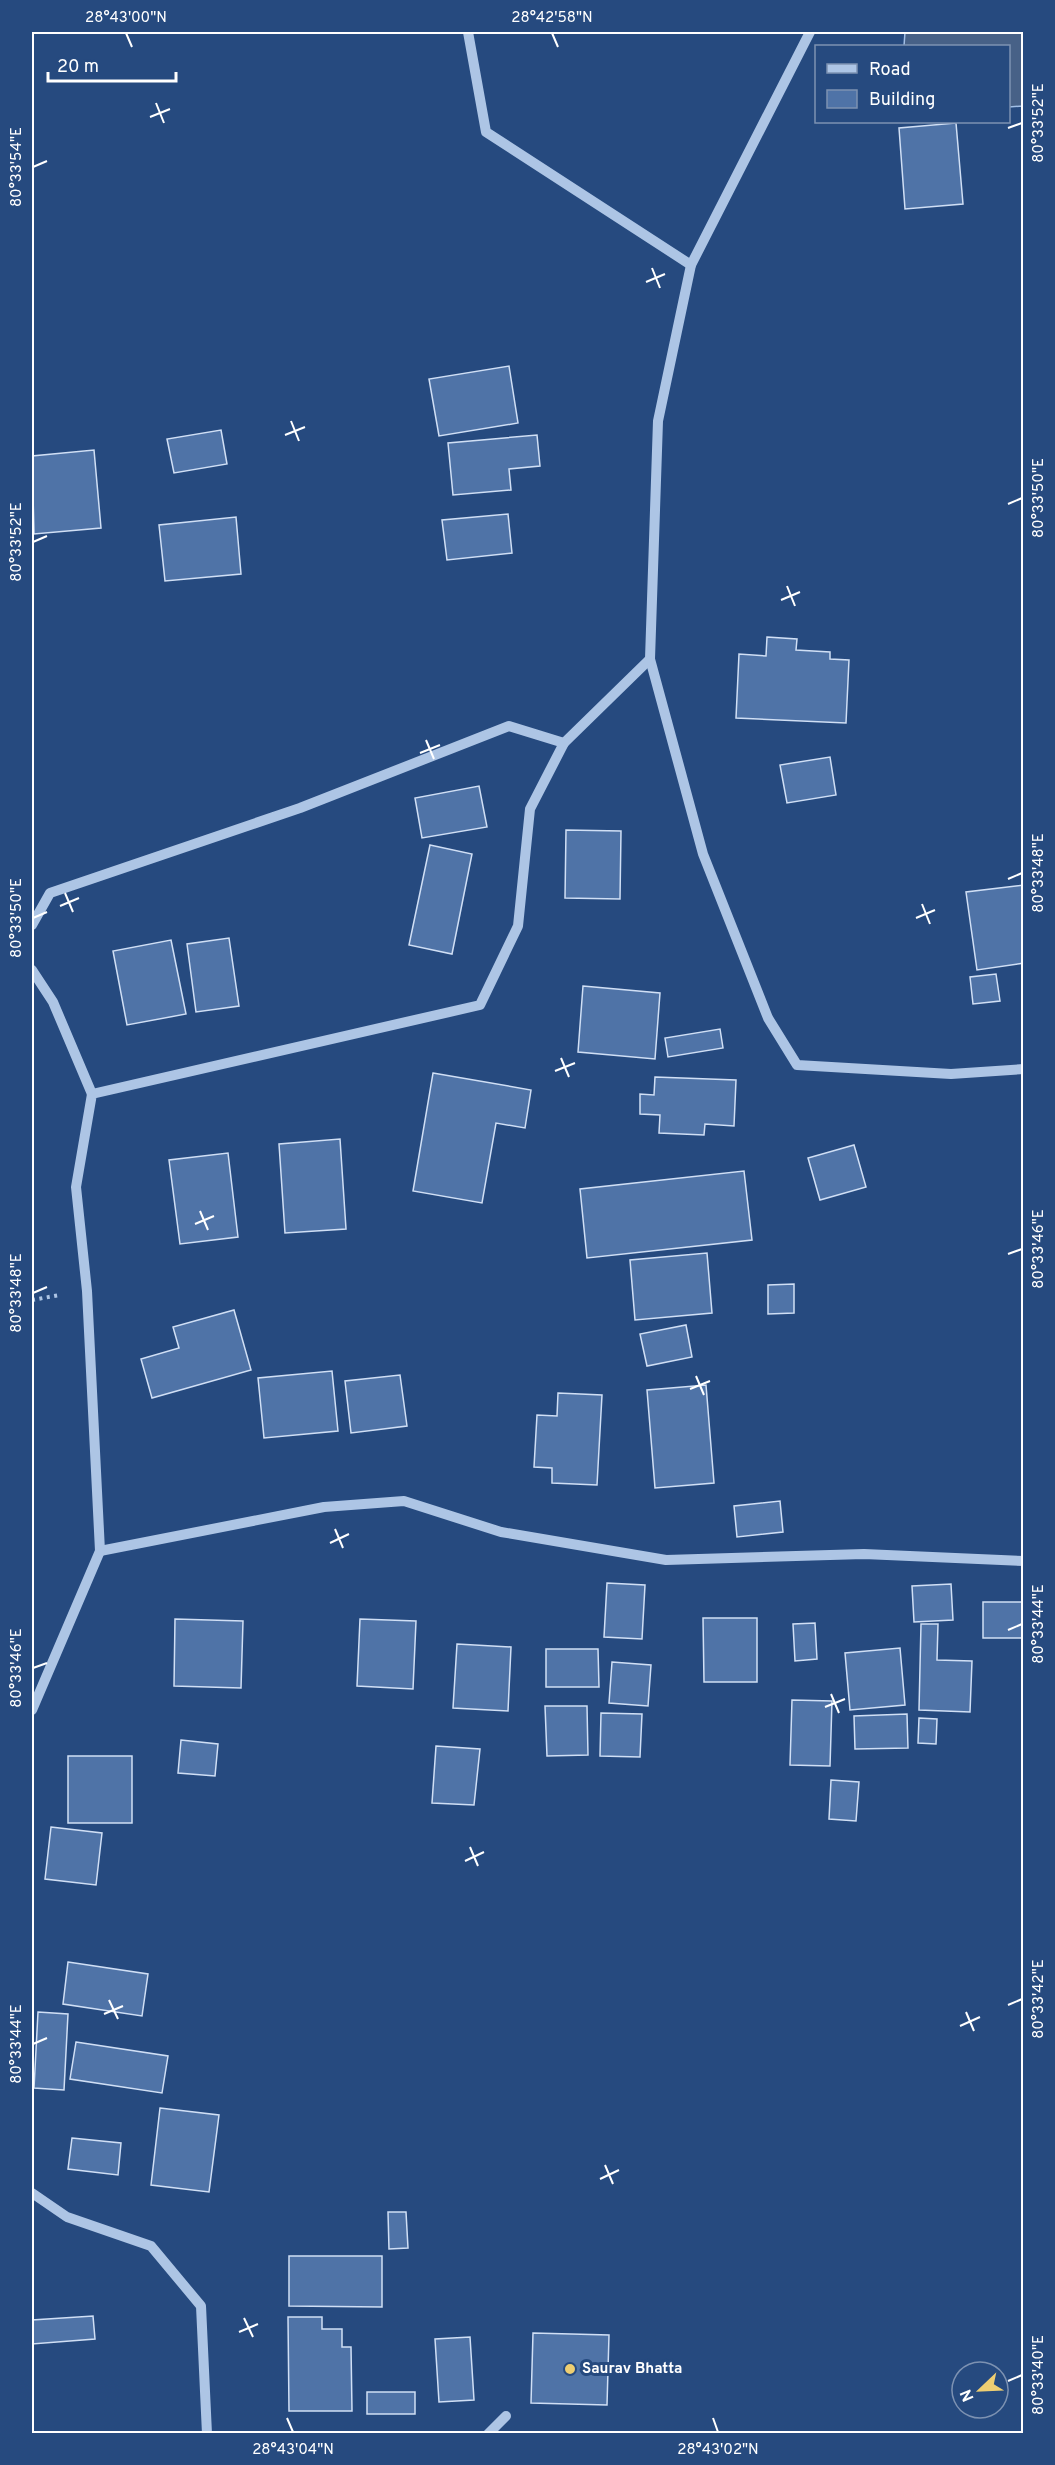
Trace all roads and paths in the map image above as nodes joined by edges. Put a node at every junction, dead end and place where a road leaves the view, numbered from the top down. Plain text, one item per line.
1 (468, 32) edge
2 (810, 32) edge
3 (691, 265) junction
4 (650, 659) junction
5 (564, 743) junction
6 (32, 925) edge
7 (32, 970) edge
8 (1023, 1069) edge
9 (92, 1094) junction
10 (100, 1551) junction
11 (1023, 1561) edge
12 (32, 1710) edge
13 (32, 2193) edge
14 (506, 2416) dead end
15 (207, 2433) edge
16 (488, 2433) edge

1 - 3 street
2 - 3 street
3 - 4 street
4 - 5 street
4 - 8 street
5 - 6 street
5 - 9 street
7 - 9 street
9 - 10 street
10 - 11 street
10 - 12 street
13 - 15 street
14 - 16 street

